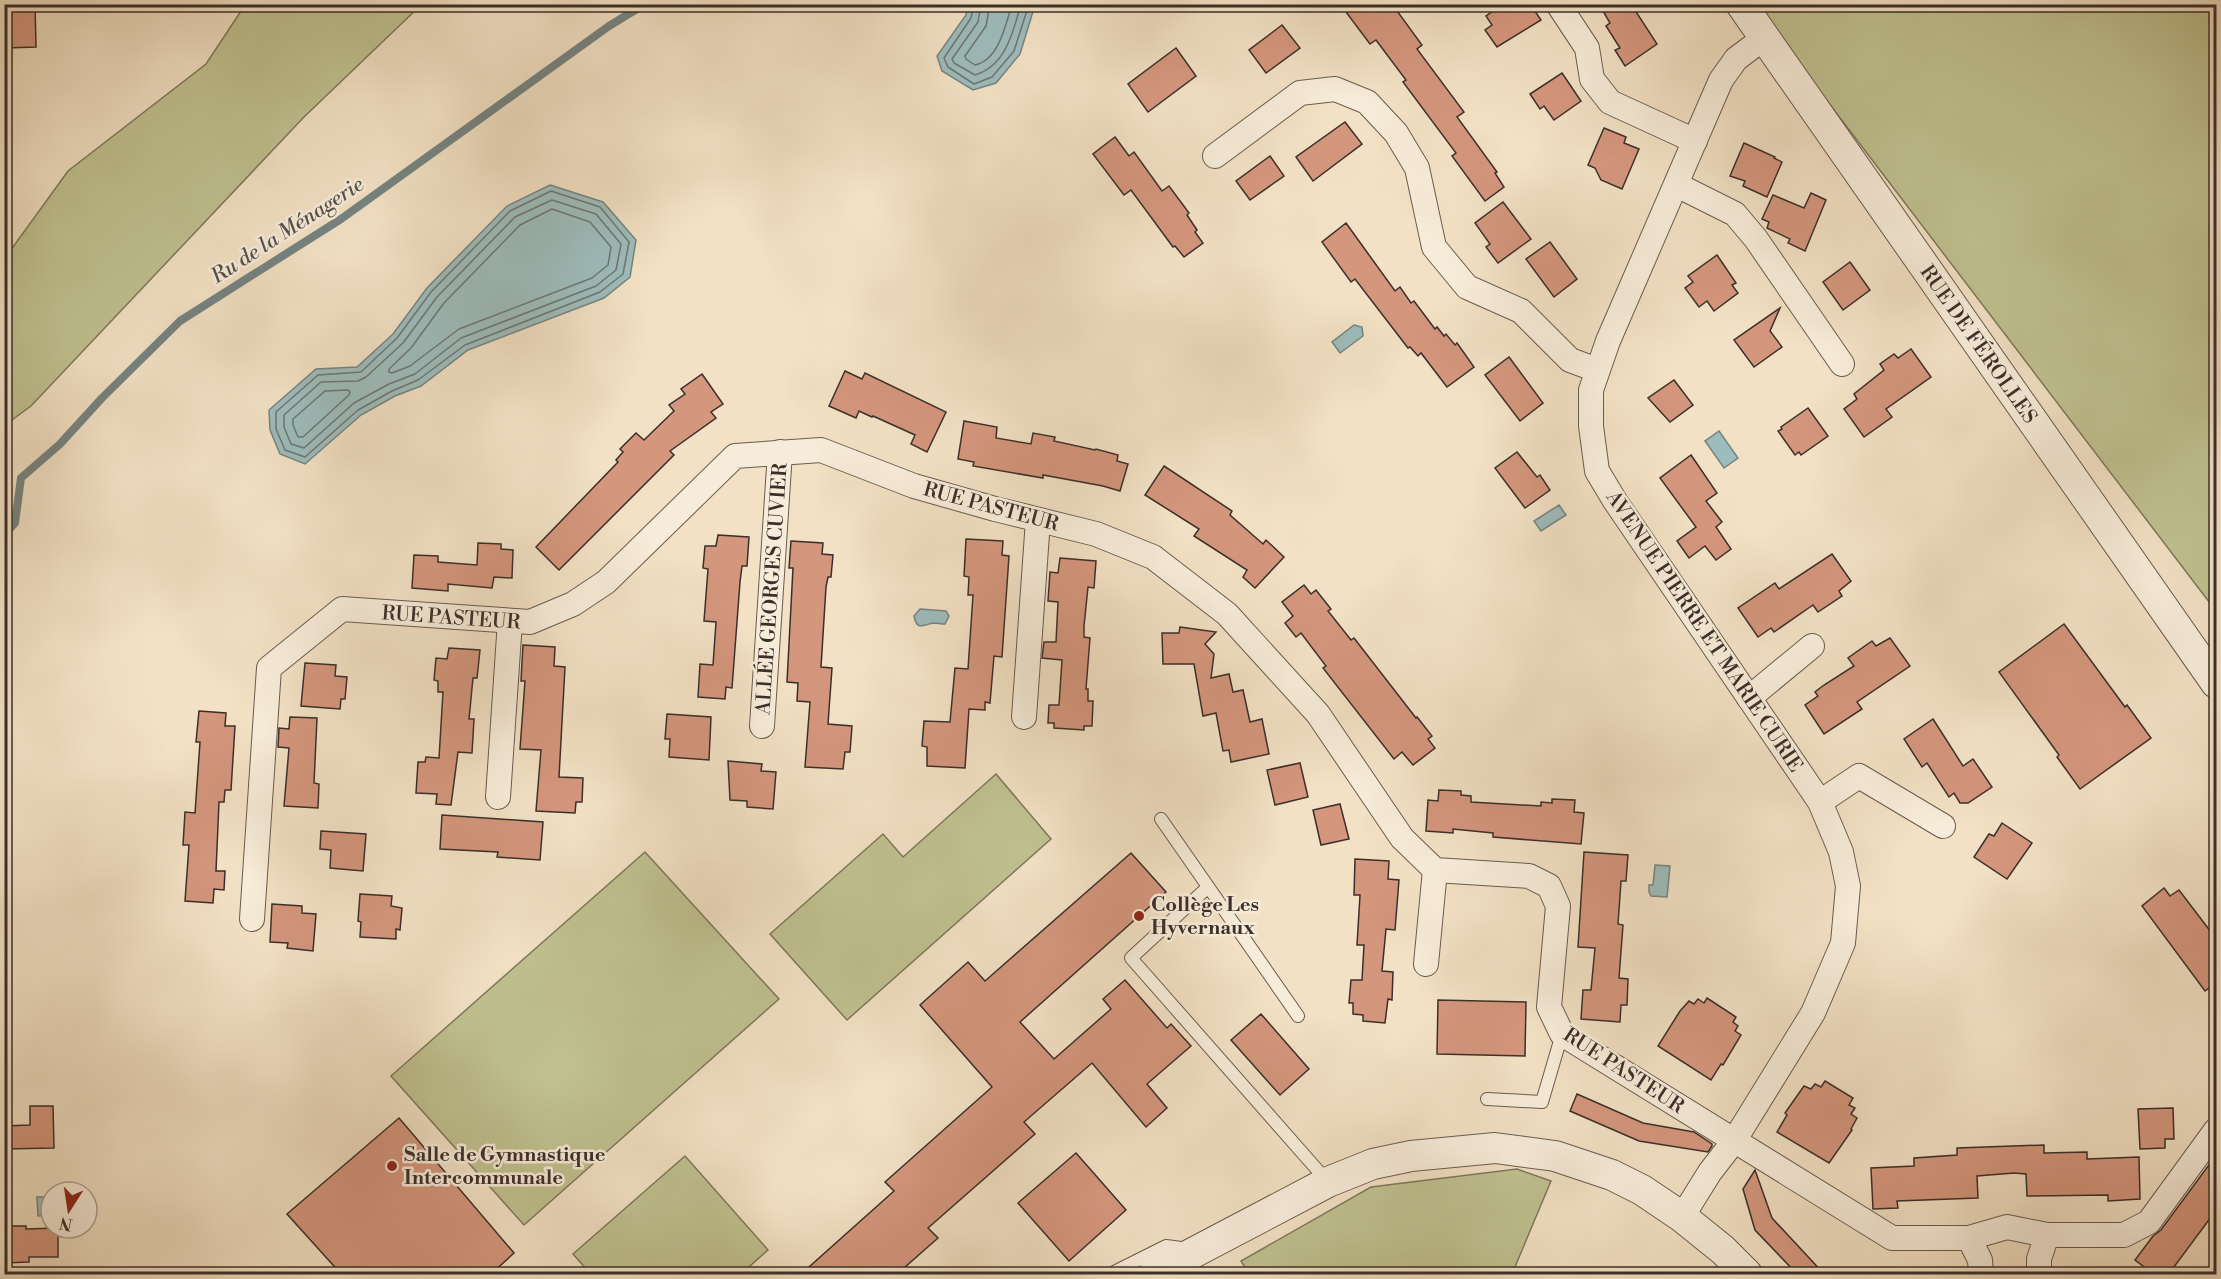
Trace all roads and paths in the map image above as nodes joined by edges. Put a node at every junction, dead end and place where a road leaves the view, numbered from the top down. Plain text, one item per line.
1 (1558, 4) edge
2 (1741, 4) edge
3 (1764, 38) junction
4 (1695, 141) junction
5 (1215, 156) dead end
6 (1677, 185) junction
7 (1842, 364) dead end
8 (1597, 370) junction
9 (780, 452) junction
10 (1038, 520) junction
11 (510, 621) junction
12 (1812, 646) dead end
13 (2217, 683) edge
14 (1749, 698) junction
15 (1024, 717) dead end
16 (762, 726) dead end
17 (498, 796) dead end
18 (1820, 802) junction
19 (1161, 819) dead end
20 (1943, 826) dead end
21 (1436, 870) junction
22 (1208, 887) junction
23 (252, 919) dead end
24 (1426, 964) dead end
25 (1298, 1016) dead end
26 (1562, 1034) junction
27 (1487, 1099) dead end
28 (2217, 1130) edge
29 (1734, 1141) junction
30 (1328, 1182) junction
31 (1682, 1217) junction
32 (2047, 1235) junction
33 (1969, 1238) junction
34 (1198, 1251) junction
35 (1110, 1275) edge
36 (1153, 1275) edge
37 (1747, 1275) edge
38 (1981, 1275) edge
39 (2039, 1275) edge

1 - 4 street
2 - 3 street, RUE DE FÉROLLES
3 - 4 street, AVENUE PIERRE ET MARIE CURIE
3 - 13 street, RUE DE FÉROLLES
4 - 6 street, AVENUE PIERRE ET MARIE CURIE
5 - 8 street
6 - 7 street
6 - 8 street, AVENUE PIERRE ET MARIE CURIE
8 - 14 street, AVENUE PIERRE ET MARIE CURIE
9 - 10 street, RUE PASTEUR
9 - 11 street, RUE PASTEUR
9 - 16 street, ALLÉE GEORGES CUVIER
10 - 15 street
10 - 21 street, RUE PASTEUR
11 - 17 street
11 - 23 street, RUE PASTEUR
12 - 14 street
14 - 18 street, AVENUE PIERRE ET MARIE CURIE
18 - 20 street
18 - 29 street, AVENUE PIERRE ET MARIE CURIE
19 - 22 lane
21 - 24 street
21 - 26 street, RUE PASTEUR
22 - 25 lane
22 - 30 lane
26 - 27 lane
26 - 29 street, RUE PASTEUR
28 - 32 street, RUE PASTEUR
29 - 31 street, AVENUE PIERRE ET MARIE CURIE
29 - 33 street, RUE PASTEUR
30 - 31 street
30 - 34 street
31 - 37 street
32 - 33 street, RUE PASTEUR
32 - 39 street
33 - 38 street
34 - 35 lane
34 - 36 street

